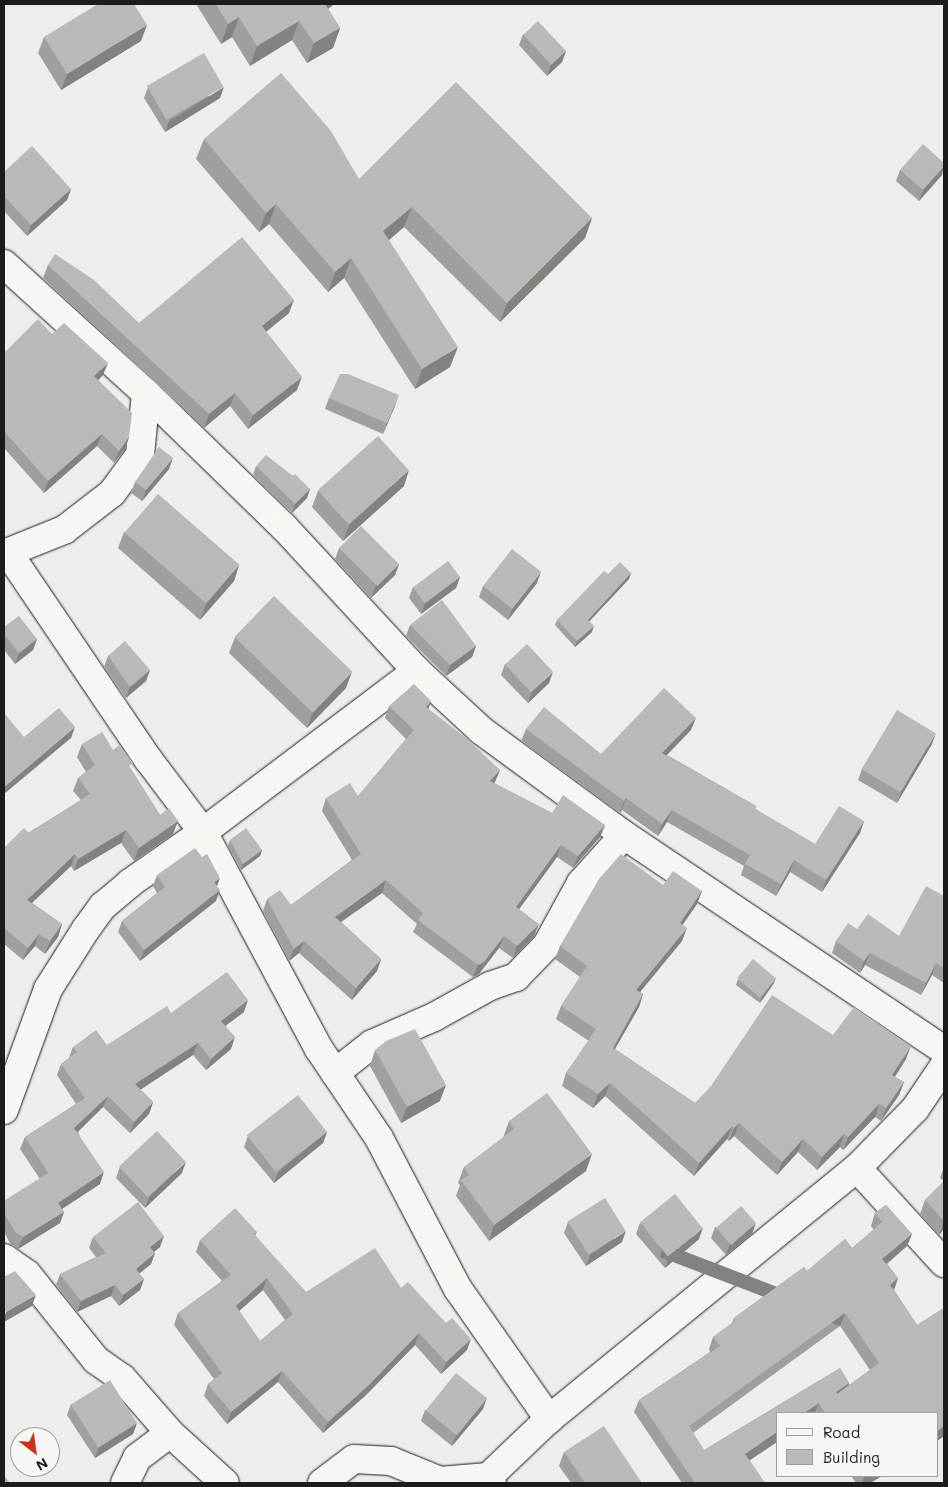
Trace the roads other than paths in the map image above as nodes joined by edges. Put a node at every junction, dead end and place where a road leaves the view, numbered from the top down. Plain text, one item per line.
1 (4, 264) edge
2 (146, 393) junction
3 (6, 554) edge
4 (417, 671) junction
5 (203, 832) junction
6 (624, 835) junction
7 (944, 1050) edge
8 (944, 1066) edge
9 (335, 1073) junction
10 (4, 1110) edge
11 (857, 1168) junction
12 (4, 1258) edge
13 (944, 1263) edge
14 (549, 1419) junction
15 (170, 1433) junction
16 (487, 1481) edge
17 (125, 1483) edge
18 (225, 1483) edge
19 (322, 1483) edge

1 - 2 street
2 - 3 street
2 - 4 street
3 - 5 street
4 - 5 street
4 - 6 street
5 - 9 street
5 - 10 street
6 - 7 street
6 - 9 street
8 - 11 street
9 - 14 street
11 - 13 street
11 - 14 street
12 - 15 street
14 - 16 street
15 - 17 street
15 - 18 street
16 - 19 street

